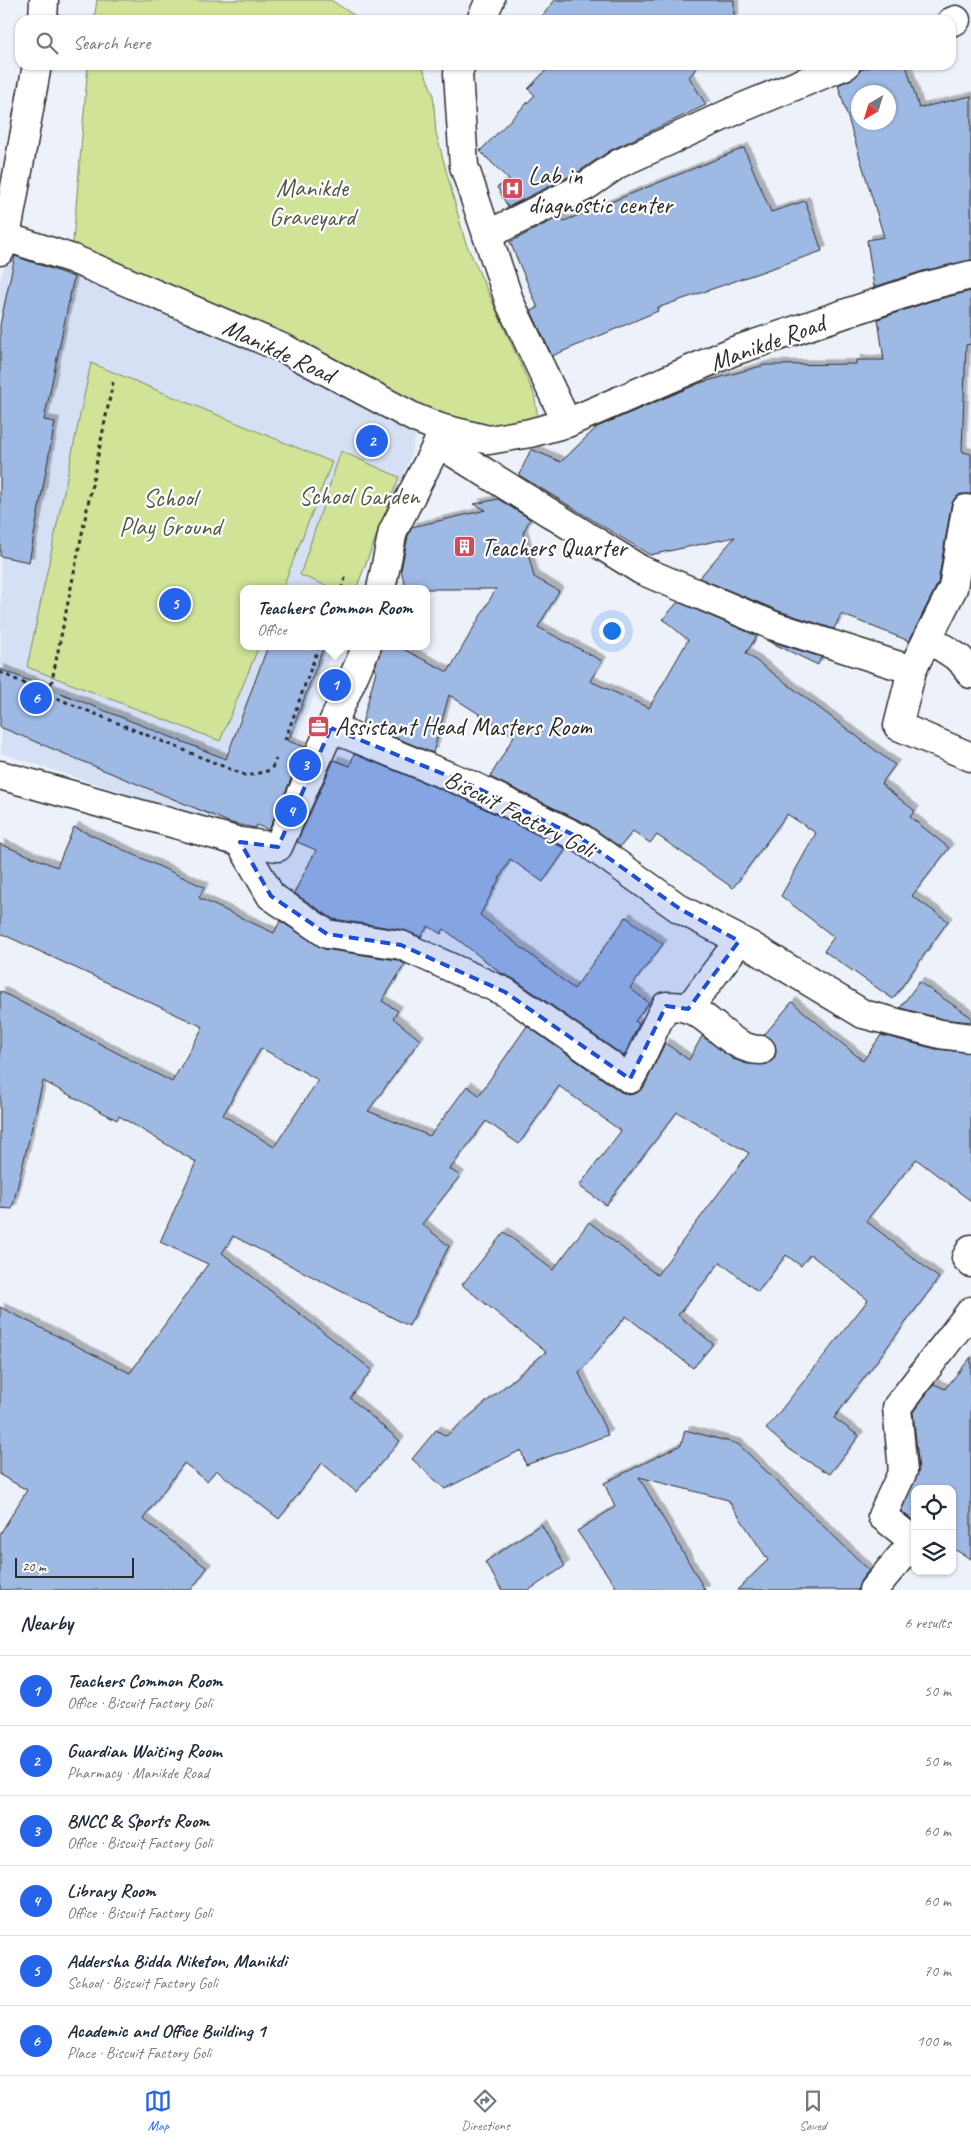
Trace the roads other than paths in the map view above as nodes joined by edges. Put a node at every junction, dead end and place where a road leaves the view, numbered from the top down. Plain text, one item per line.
1 (44, 0) edge
2 (490, 0) edge
3 (42, 15) edge
4 (483, 15) edge
5 (36, 70) edge
6 (459, 70) edge
7 (834, 70) edge
8 (9, 171) edge
9 (487, 235) junction
10 (3, 244) edge
11 (971, 275) edge
12 (567, 423) junction
13 (439, 436) junction
14 (971, 510) edge
15 (381, 585) edge
16 (928, 638) junction
17 (365, 650) edge
18 (912, 670) junction
19 (971, 674) edge
20 (331, 728) junction
21 (971, 757) edge
22 (0, 774) edge
23 (240, 842) junction
24 (745, 944) junction
25 (688, 1009) junction
26 (971, 1038) edge
27 (761, 1050) dead end
28 (971, 1249) edge
29 (971, 1262) edge
30 (971, 1311) edge
31 (873, 1590) edge

1 - 3 street
2 - 4 street
5 - 8 street
6 - 9 street
7 - 9 street
8 - 10 street
9 - 12 street
10 - 13 street, Manikde Road
11 - 12 street, Manikde Road
12 - 13 street, Manikde Road
13 - 15 street
13 - 18 street
14 - 16 street
16 - 18 street
16 - 19 street
17 - 20 street
18 - 21 street
20 - 23 street
20 - 24 street, Biscuit Factory Goli
22 - 23 street
23 - 25 street
24 - 25 street
24 - 26 street, Biscuit Factory Goli
25 - 27 street
28 - 29 street
30 - 31 street

